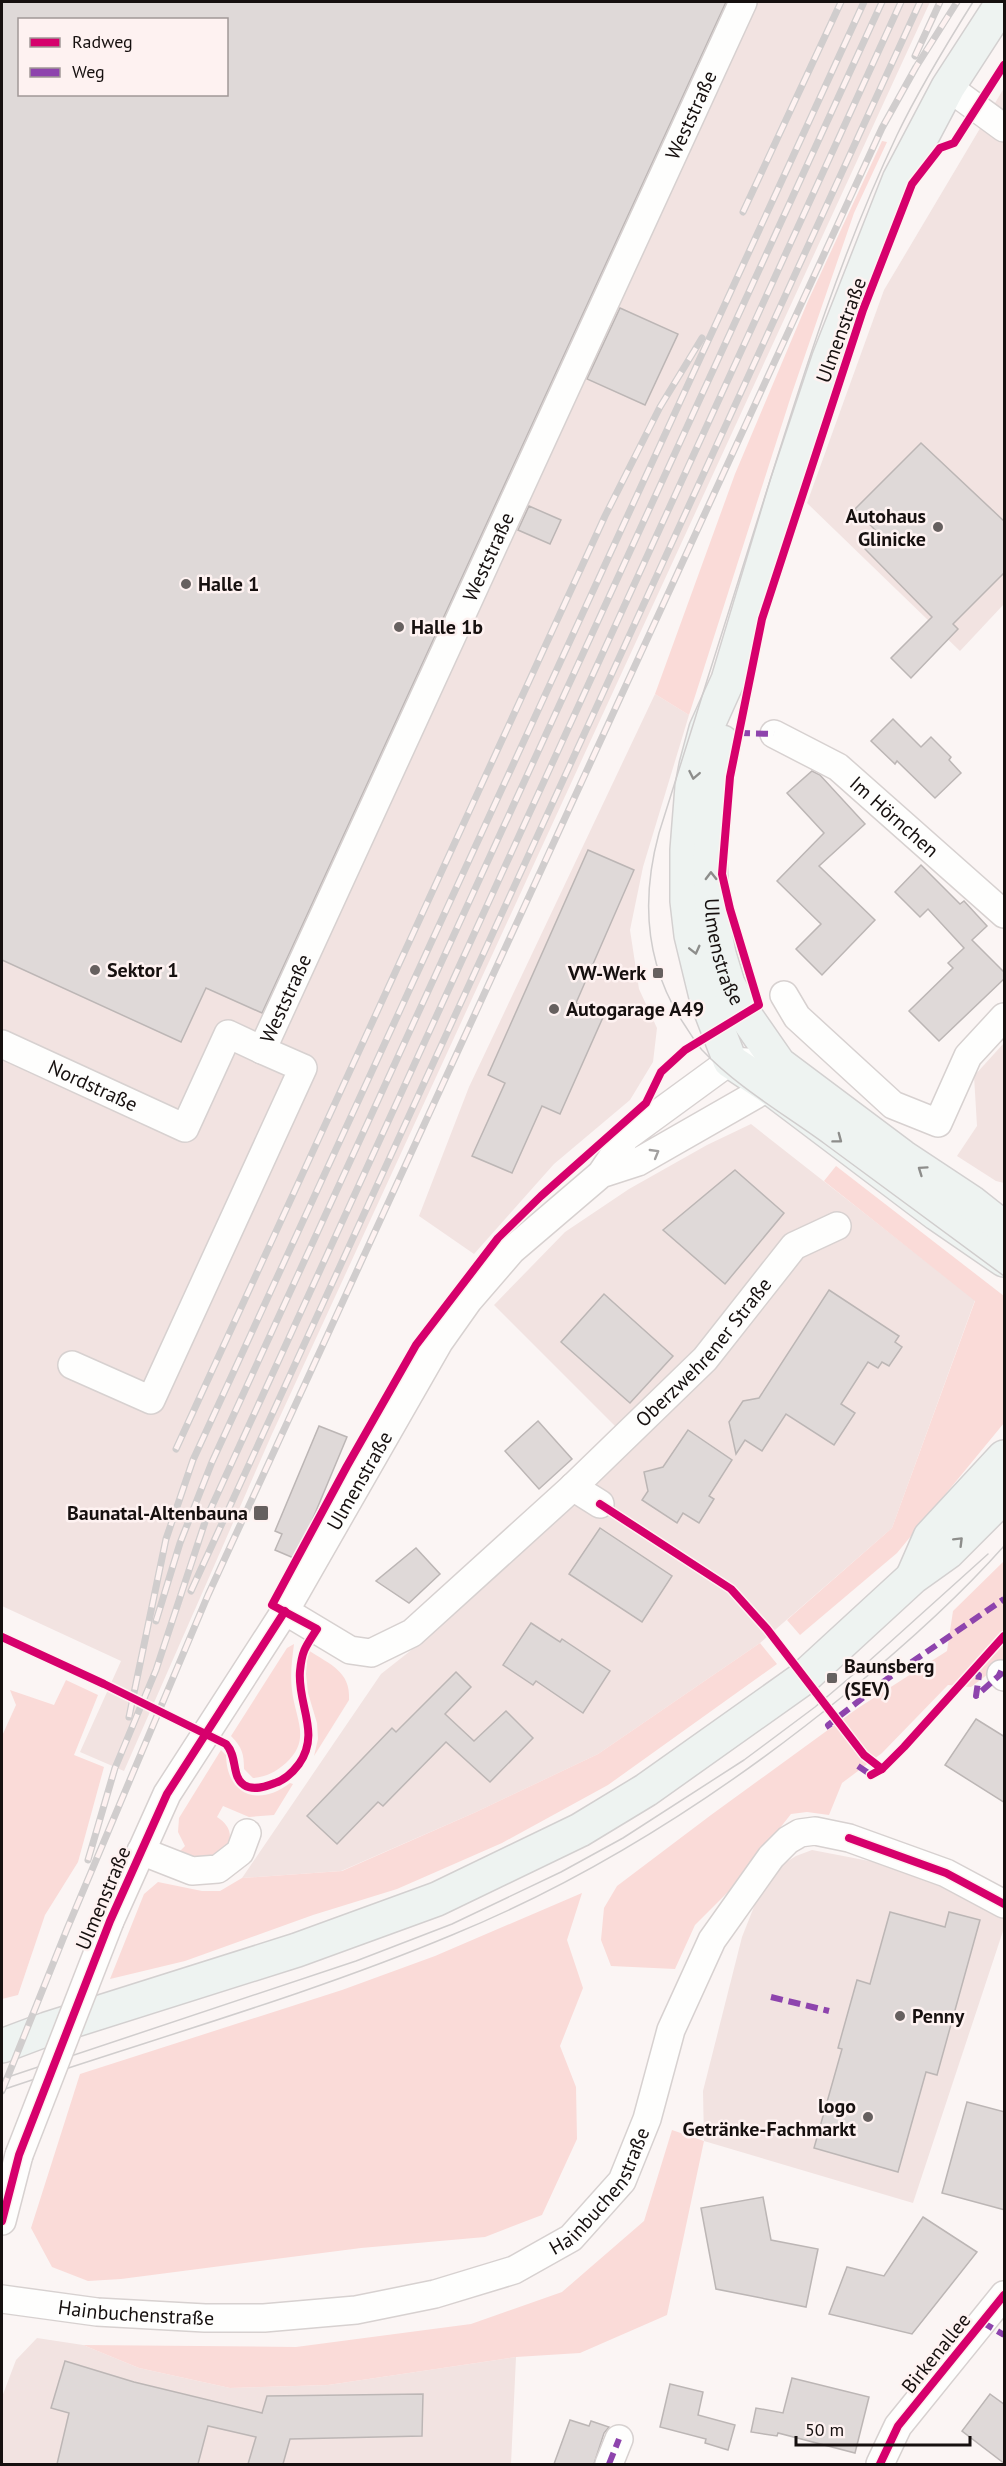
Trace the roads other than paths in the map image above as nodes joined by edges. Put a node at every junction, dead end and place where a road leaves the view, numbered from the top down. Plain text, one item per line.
1 (743, 2) edge
2 (1003, 2) edge
3 (948, 87) junction
4 (1005, 128) edge
5 (728, 681) junction
6 (774, 734) dead end
7 (1005, 914) edge
8 (784, 995) dead end
9 (1005, 1017) edge
10 (2, 1044) edge
11 (262, 1050) junction
12 (730, 1061) junction
13 (774, 1076) junction
14 (184, 1128) joint
15 (601, 1174) junction
16 (971, 1202) junction
17 (1005, 1214) edge
18 (837, 1226) dead end
19 (1005, 1228) edge
20 (1005, 1260) edge
21 (72, 1365) dead end
22 (1005, 1457) edge
23 (573, 1487) junction
24 (1005, 1496) edge
25 (600, 1504) dead end
26 (913, 1577) junction
27 (285, 1611) junction
28 (247, 1833) dead end
29 (141, 1851) junction
30 (1005, 1904) edge
31 (2, 2029) edge
32 (47, 2029) junction
33 (2, 2046) edge
34 (2, 2221) edge
35 (1005, 2295) edge
36 (2, 2299) edge
37 (619, 2439) dead end
38 (609, 2464) edge
39 (880, 2464) edge

1 - 11 street, Weststraße
2 - 3 main road, Ulmenstraße
3 - 4 street
3 - 5 main road, Ulmenstraße
5 -> 12 main road, Ulmenstraße
13 -> 5 main road, Ulmenstraße
6 - 7 street, Im Hörnchen
8 - 9 street
10 - 14 street, Nordstraße
11 - 14 street, Weststraße
11 - 21 street
12 - 13 main road, Ulmenstraße
12 - 15 street, Ulmenstraße
15 -> 13 street, Ulmenstraße
16 -> 13 main road, Ulmenstraße
13 -> 20 main road, Ulmenstraße
15 - 27 street, Ulmenstraße
16 - 17 main road
16 - 19 main road, Ulmenstraße
18 - 23 street, Oberzwehrener Straße
22 - 26 main road
23 - 25 street
23 - 27 street, Oberzwehrener Straße
26 -> 24 main road
26 - 32 main road
27 - 29 street, Ulmenstraße
28 - 29 street
29 - 34 street, Ulmenstraße, bridge
30 - 36 street, Hainbuchenstraße
31 - 32 main road
32 - 33 main road
35 - 39 street, Birkenallee
37 - 38 street

